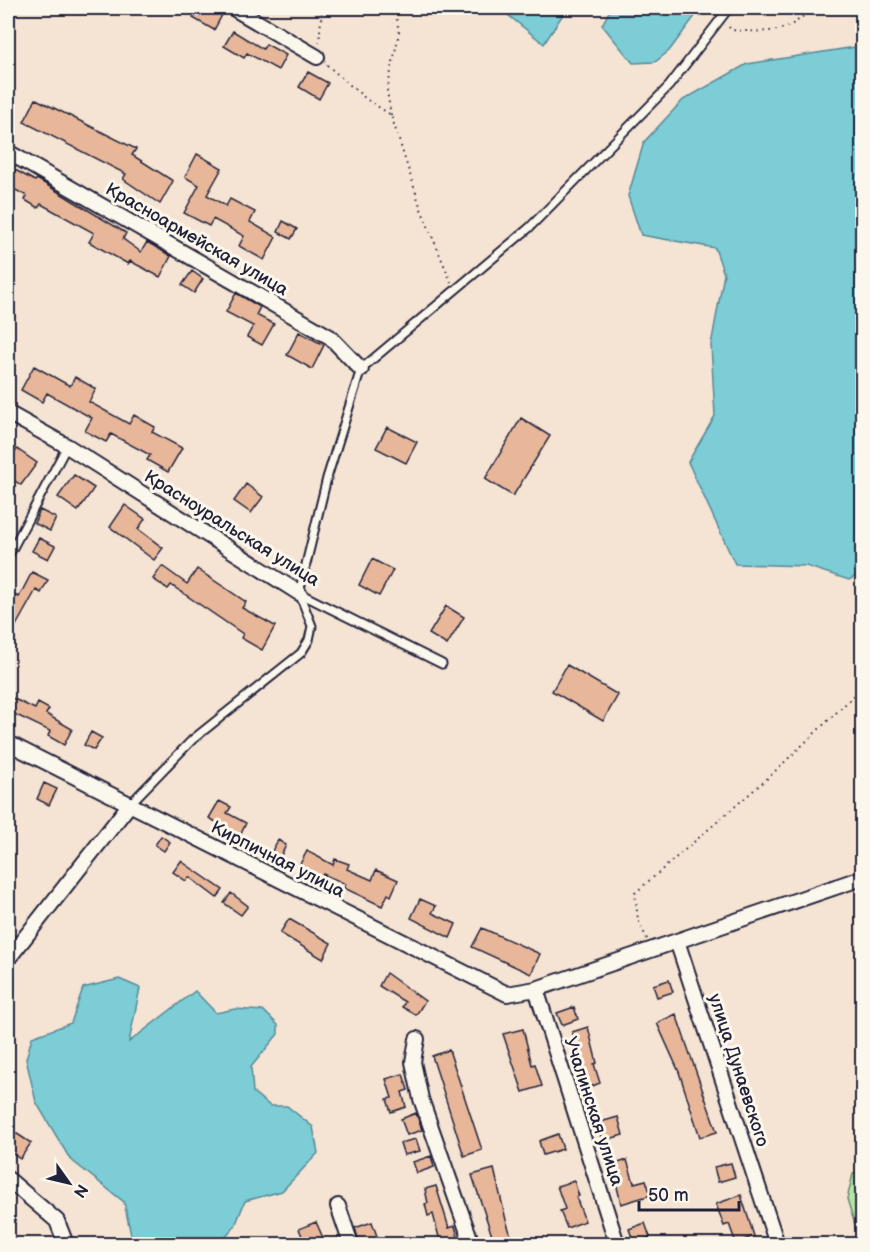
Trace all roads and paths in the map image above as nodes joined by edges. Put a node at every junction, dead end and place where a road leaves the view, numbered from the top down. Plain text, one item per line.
1 (233, 8) edge
2 (322, 8) edge
3 (395, 8) edge
4 (729, 8) edge
5 (811, 8) edge
6 (722, 17) junction
7 (317, 57) junction
8 (391, 115) junction
9 (8, 152) edge
10 (454, 290) junction
11 (361, 369) junction
12 (8, 414) edge
13 (67, 446) junction
14 (8, 557) edge
15 (299, 593) junction
16 (442, 664) dead end
17 (862, 688) edge
18 (8, 742) edge
19 (130, 804) junction
20 (862, 878) edge
21 (678, 941) junction
22 (651, 950) junction
23 (8, 959) edge
24 (536, 989) junction
25 (417, 1039) dead end
26 (8, 1179) edge
27 (338, 1206) dead end
28 (66, 1245) edge
29 (351, 1245) edge
30 (472, 1245) edge
31 (617, 1245) edge
32 (777, 1245) edge

1 - 7 street
2 - 7 path
3 - 8 path
4 - 6 lane
5 - 6 path
6 - 10 lane
7 - 8 path
8 - 10 path
9 - 11 street, Красноармейская улица
10 - 11 lane
11 - 15 lane
12 - 13 street, Красноуральская улица
13 - 14 lane
13 - 15 street, Красноуральская улица
15 - 16 lane, Красноуральская улица
15 - 19 lane
17 - 22 path
18 - 19 street, Кирпичная улица
19 - 23 street
19 - 24 street, Кирпичная улица
20 - 21 street, Кирпичная улица
21 - 22 street, Кирпичная улица
21 - 32 street, улица Дунаевского
22 - 24 street, Кирпичная улица
24 - 31 street, Учалинская улица
25 - 30 street
26 - 28 street
27 - 29 street

